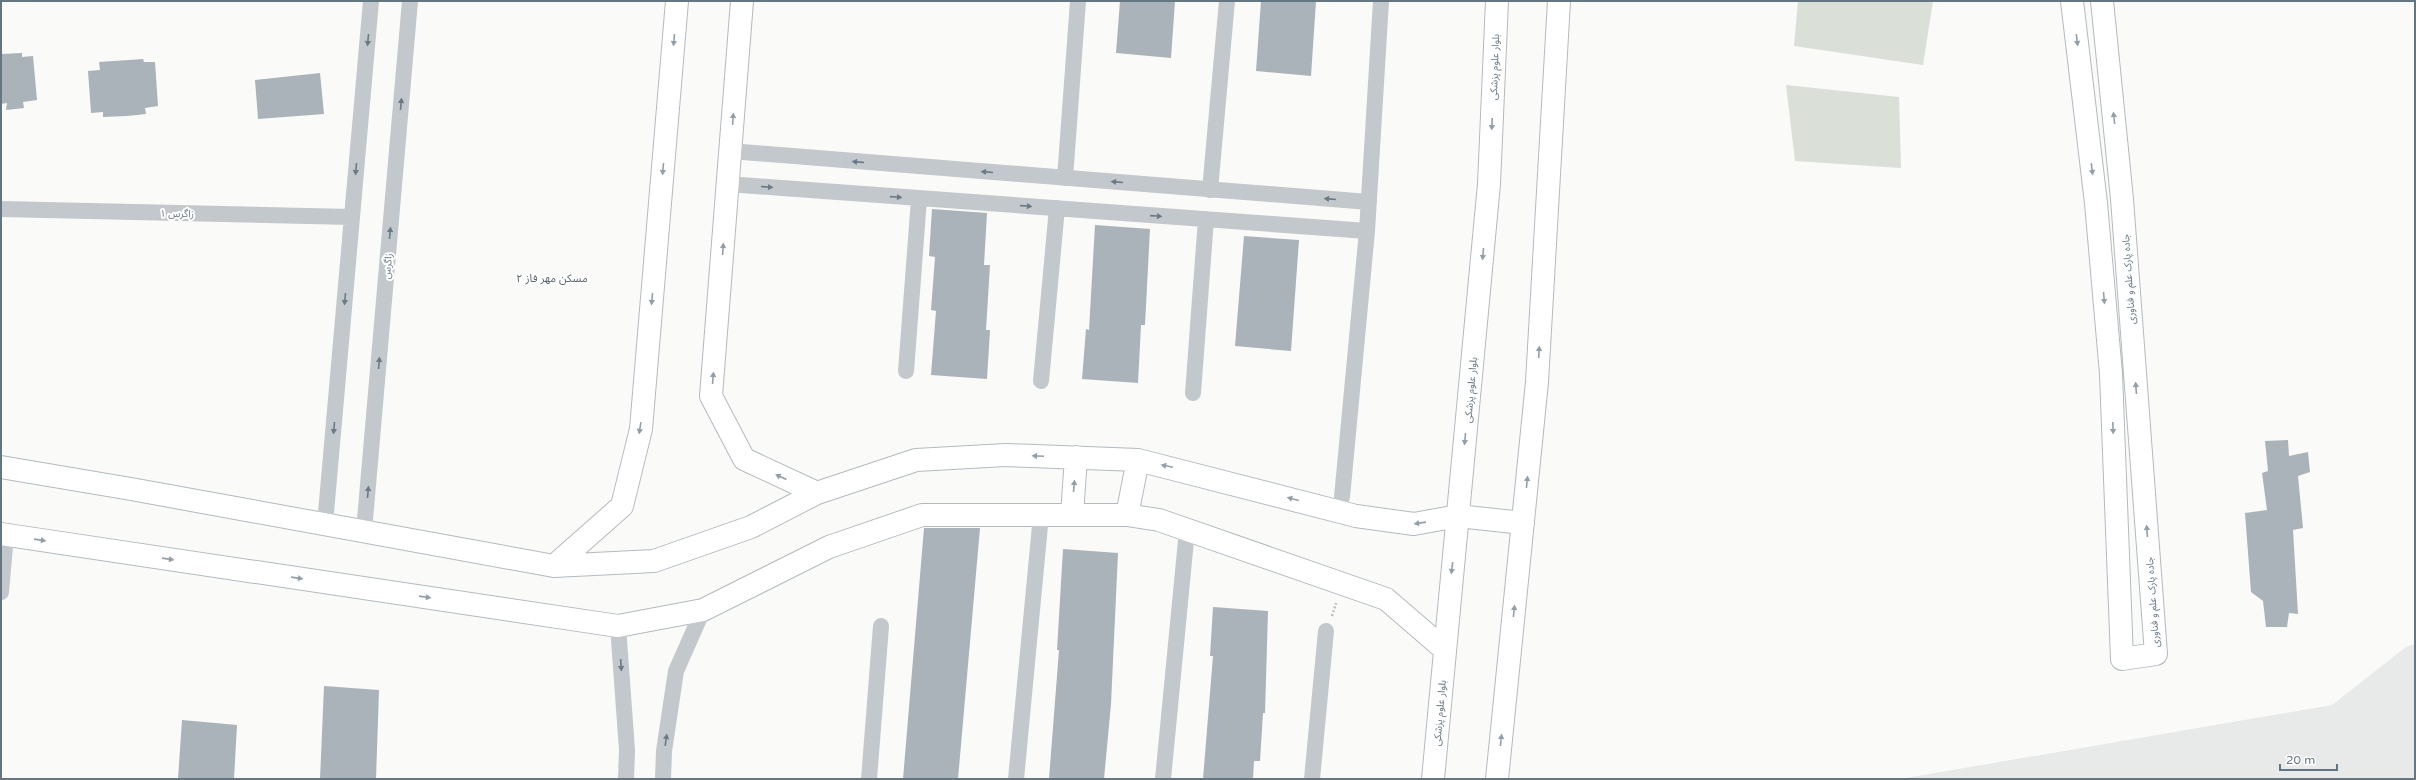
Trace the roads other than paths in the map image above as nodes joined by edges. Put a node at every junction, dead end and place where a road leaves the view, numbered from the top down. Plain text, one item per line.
1 (371, 1) edge
2 (410, 1) edge
3 (677, 1) edge
4 (742, 1) edge
5 (1078, 1) edge
6 (1227, 1) edge
7 (1381, 1) edge
8 (1496, 1) edge
9 (1560, 1) edge
10 (2072, 1) edge
11 (2102, 1) edge
12 (730, 152) junction
13 (1065, 178) junction
14 (728, 184) junction
15 (1210, 190) junction
16 (919, 198) junction
17 (2122, 199) junction
18 (1369, 202) junction
19 (2096, 203) junction
20 (1057, 208) junction
21 (1, 209) edge
22 (352, 217) junction
23 (1206, 219) junction
24 (1367, 231) junction
25 (906, 371) dead end
26 (1041, 381) dead end
27 (1193, 393) dead end
28 (1076, 457) junction
29 (1138, 460) junction
30 (1, 467) edge
31 (816, 493) junction
32 (1342, 497) dead end
33 (1042, 515) junction
34 (1072, 515) junction
35 (1127, 515) junction
36 (1458, 516) junction
37 (1523, 523) junction
38 (325, 524) junction
39 (1187, 530) junction
40 (364, 531) junction
41 (3, 535) edge
42 (554, 566) junction
43 (1, 592) edge
44 (703, 610) junction
45 (618, 626) junction
46 (881, 626) dead end
47 (1326, 631) road end
48 (1444, 649) junction
49 (626, 779) edge
50 (663, 779) edge
51 (869, 779) edge
52 (1016, 779) edge
53 (1163, 779) edge
54 (1312, 779) edge
55 (1433, 779) edge
56 (1498, 779) edge

1 -> 22 street
40 -> 2 street, زاگرس
3 -> 42 street
12 -> 4 street
5 - 13 street
6 - 15 street
7 - 18 street
8 -> 36 street, بلوار علوم پزشکی
37 -> 9 street
10 -> 19 street, جاده پارک علم و فناوری
17 -> 11 street, جاده پارک علم و فناوری
13 -> 12 street
12 - 14 street
15 -> 13 street
14 -> 16 street
31 -> 14 street
18 -> 15 street
16 -> 20 street
16 - 25 street
17 - 19 street
19 -> 17 street, جاده پارک علم و فناوری
18 - 24 street
20 -> 23 street
20 - 26 street
21 - 22 street, زاگرس ۱
22 -> 38 street
23 - 24 street
23 - 27 street
24 - 32 street
28 - 29 street
28 -> 31 street
34 -> 28 street
29 - 35 street
36 -> 29 street
30 - 38 street
31 - 42 street
33 - 34 street
33 - 44 street
33 - 52 street
34 - 35 street
35 - 39 street
36 - 37 street
36 -> 48 street, بلوار علوم پزشکی
56 -> 37 street
38 - 40 street
39 - 48 street
39 - 53 street
40 - 42 street
41 - 43 street
41 -> 45 street
44 - 45 street
50 -> 44 street
45 -> 49 street
46 - 51 street
47 - 54 street
48 - 55 street, بلوار علوم پزشکی

